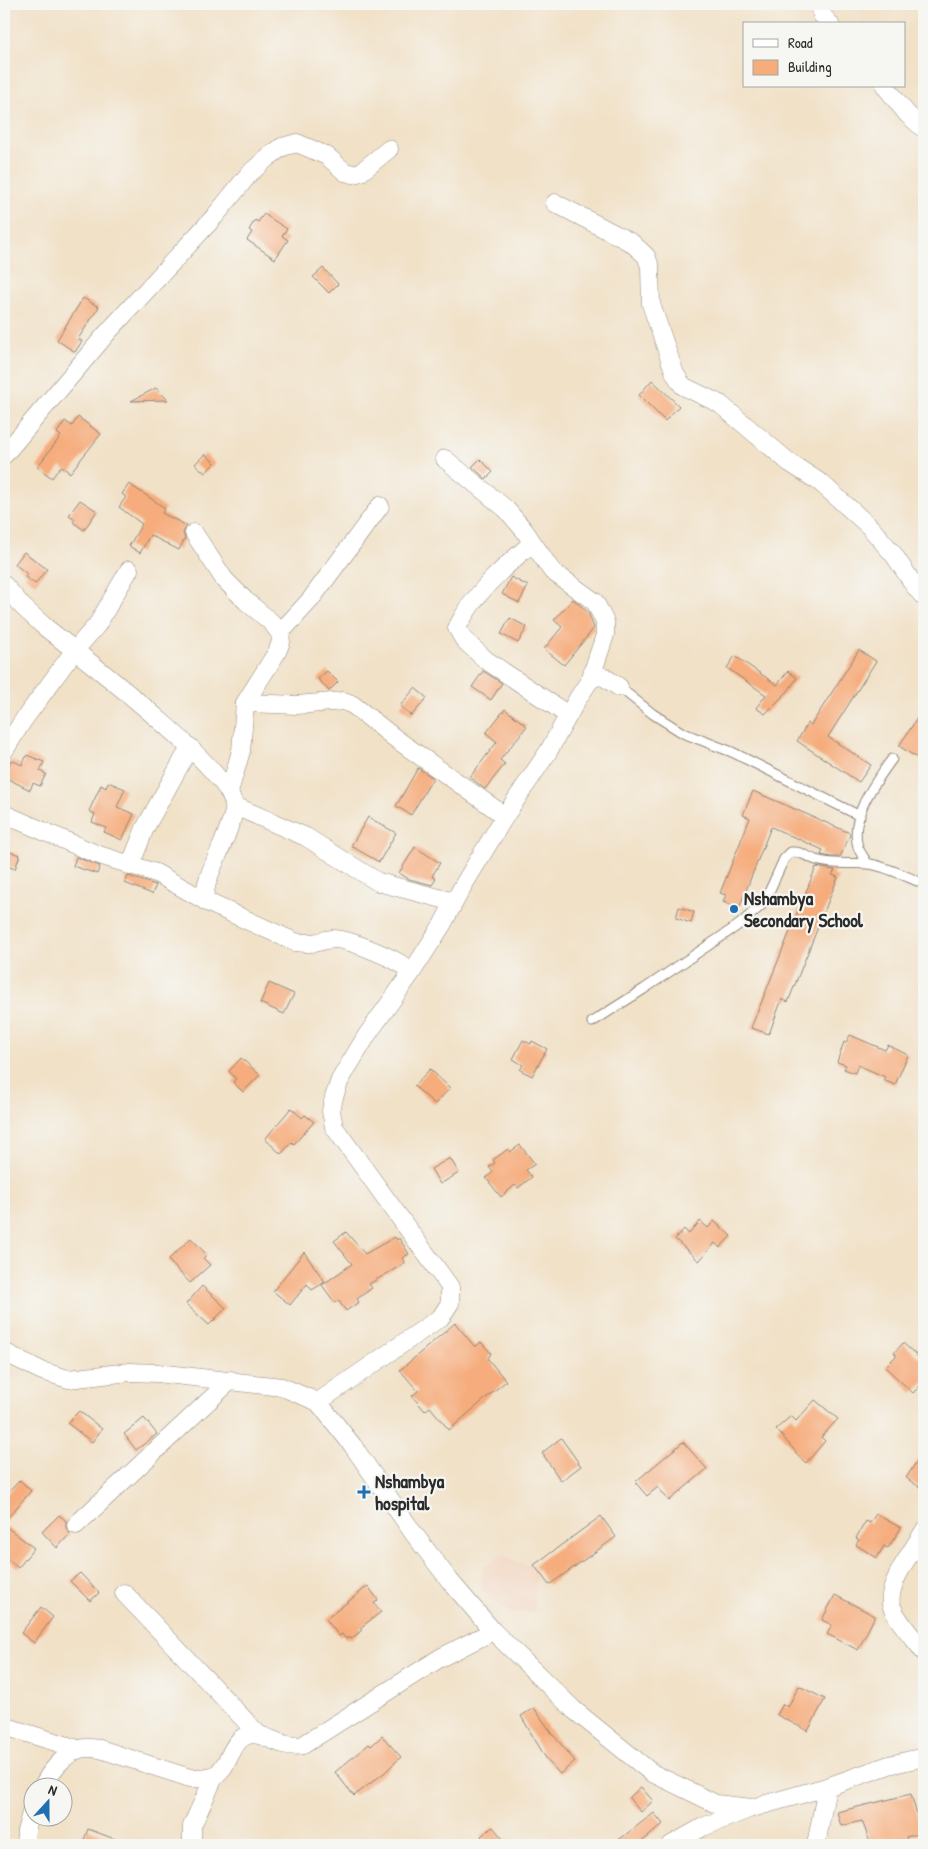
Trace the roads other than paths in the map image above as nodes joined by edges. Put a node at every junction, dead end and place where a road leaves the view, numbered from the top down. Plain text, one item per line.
1 (818, 4) edge
2 (828, 22) edge
3 (886, 88) edge
4 (924, 130) edge
5 (389, 149) dead end
6 (555, 203) dead end
7 (4, 455) edge
8 (445, 459) dead end
9 (380, 506) dead end
10 (194, 533) dead end
11 (532, 543) junction
12 (129, 570) dead end
13 (4, 585) edge
14 (920, 593) edge
15 (924, 608) edge
16 (280, 633) junction
17 (74, 651) junction
18 (590, 680) junction
19 (619, 687) joint
20 (245, 703) junction
21 (568, 716) junction
22 (190, 747) junction
23 (4, 751) edge
24 (892, 759) dead end
25 (232, 799) junction
26 (4, 814) edge
27 (506, 816) junction
28 (860, 816) junction
29 (868, 864) junction
30 (130, 866) junction
31 (924, 884) edge
32 (204, 900) junction
33 (454, 902) junction
34 (412, 972) junction
35 (592, 1022) dead end
36 (4, 1352) edge
37 (231, 1380) junction
38 (318, 1402) junction
39 (76, 1525) dead end
40 (924, 1531) edge
41 (124, 1593) dead end
42 (493, 1631) junction
43 (924, 1652) edge
44 (4, 1726) edge
45 (257, 1733) junction
46 (78, 1749) junction
47 (924, 1757) edge
48 (215, 1775) junction
49 (49, 1776) edge
50 (827, 1786) junction
51 (752, 1808) junction
52 (27, 1826) edge
53 (25, 1845) edge
54 (192, 1845) edge
55 (671, 1845) edge
56 (816, 1845) edge

1 - 2 street
3 - 4 street
5 - 7 street
6 - 14 street
8 - 11 street
9 - 16 street
10 - 16 street
11 - 18 street
11 - 21 street
12 - 17 street
13 - 17 street
14 - 15 street
16 - 20 street
17 - 22 street
17 - 23 street
18 - 19 street
18 - 21 street
19 - 28 lane
20 - 25 street
20 - 27 street
21 - 27 street
22 - 25 street
22 - 30 street
24 - 28 lane
25 - 32 street
25 - 33 street
26 - 30 street
27 - 33 street
28 - 29 lane
29 - 31 lane
29 - 35 lane
30 - 32 street
32 - 34 street
33 - 34 street
34 - 38 street
36 - 37 street
37 - 38 street
37 - 39 street
38 - 42 street
40 - 43 street
41 - 45 street
42 - 45 street
42 - 51 street
44 - 46 street
45 - 48 street
46 - 48 street
46 - 49 street
47 - 50 street
48 - 54 street
50 - 51 street
50 - 56 street
51 - 55 street
52 - 53 street

